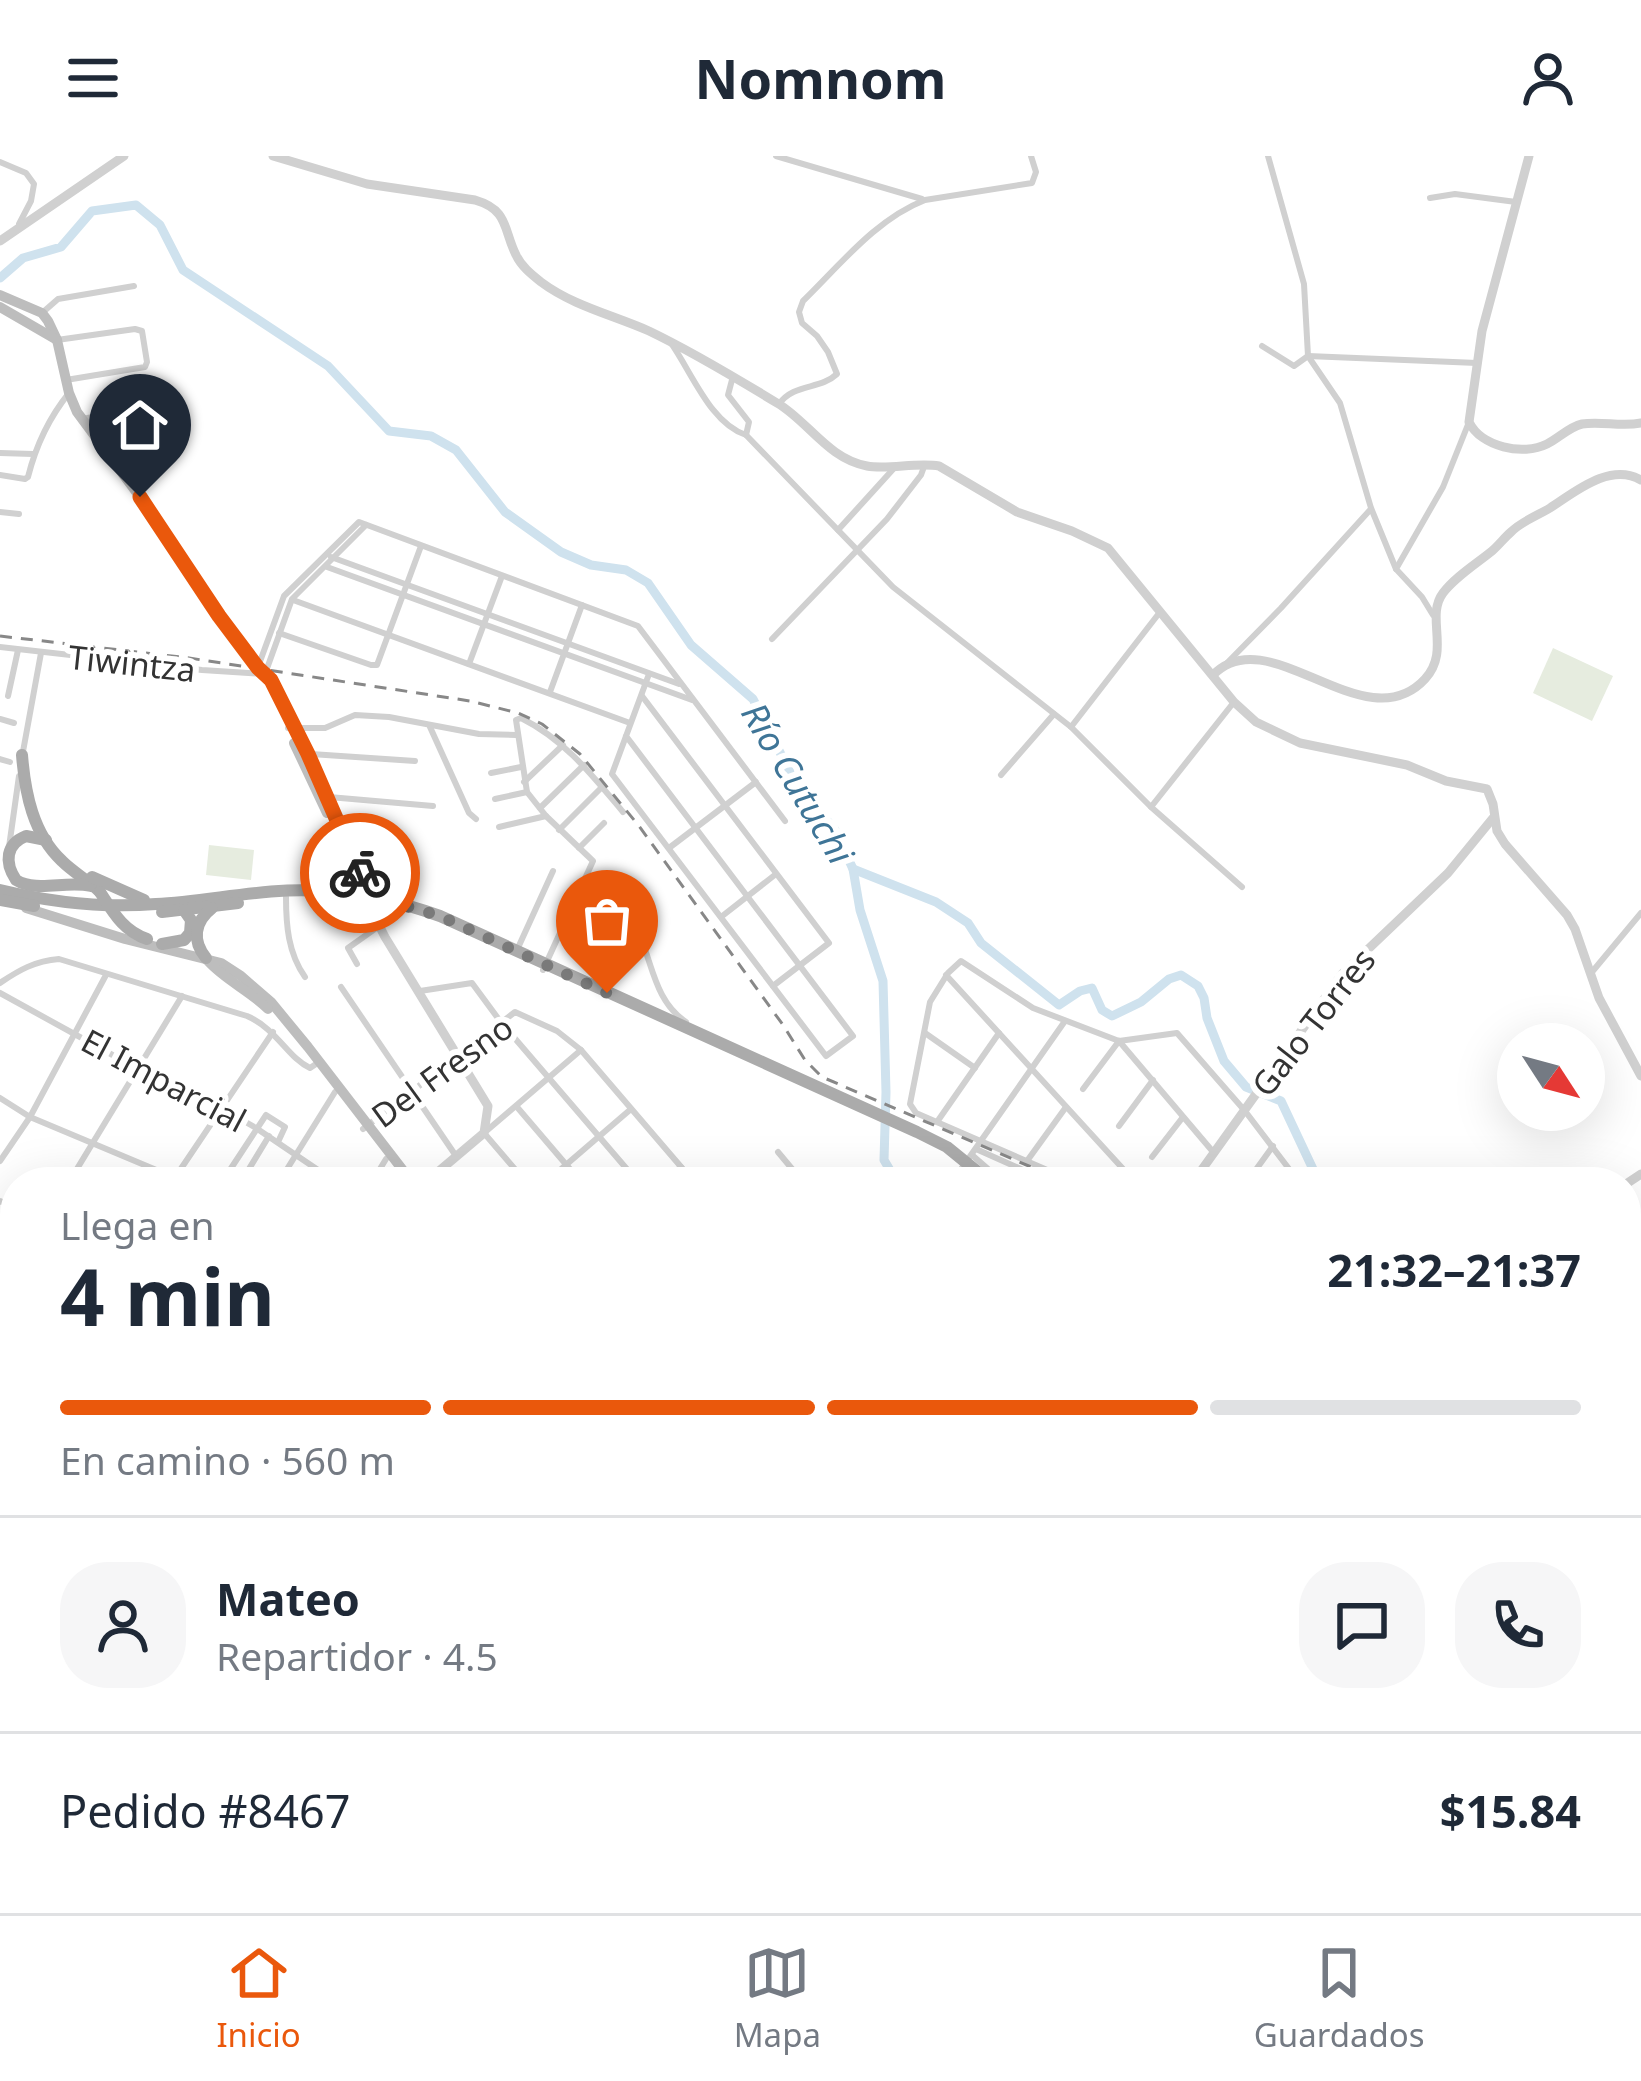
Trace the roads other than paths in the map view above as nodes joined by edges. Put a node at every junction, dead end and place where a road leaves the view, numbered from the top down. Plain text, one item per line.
1 (124, 156) edge
2 (273, 156) edge
3 (776, 156) edge
4 (1031, 156) edge
5 (1268, 156) edge
6 (1529, 156) edge
7 (0, 162) edge
8 (1430, 198) dead end
9 (925, 200) junction
10 (1516, 202) junction
11 (15, 231) junction
12 (0, 241) edge
13 (134, 286) dead end
14 (0, 296) edge
15 (0, 307) edge
16 (42, 314) junction
17 (57, 340) junction
18 (671, 343) junction
19 (1262, 346) dead end
20 (1308, 356) junction
21 (1477, 363) junction
22 (733, 376) junction
23 (67, 387) junction
24 (779, 404) junction
25 (141, 408) dead end
26 (82, 418) junction
27 (1469, 422) junction
28 (1641, 423) edge
29 (746, 435) junction
30 (141, 451) dead end
31 (0, 453) edge
32 (33, 454) junction
33 (110, 455) junction
34 (898, 464) junction
35 (926, 464) junction
36 (0, 475) edge
37 (1641, 480) edge
38 (1371, 508) junction
39 (0, 512) edge
40 (19, 514) dead end
41 (838, 530) junction
42 (421, 546) junction
43 (858, 549) junction
44 (330, 557) junction
45 (322, 565) junction
46 (1396, 569) junction
47 (502, 576) junction
48 (406, 585) junction
49 (403, 594) junction
50 (288, 598) junction
51 (582, 605) junction
52 (1160, 612) junction
53 (488, 614) junction
54 (484, 624) junction
55 (1437, 625) junction
56 (275, 632) junction
57 (388, 634) junction
58 (772, 639) dead end
59 (568, 644) junction
60 (0, 647) edge
61 (18, 650) junction
62 (41, 653) junction
63 (564, 653) junction
64 (470, 664) junction
65 (1225, 665) junction
66 (261, 671) junction
67 (1213, 675) junction
68 (648, 678) junction
69 (682, 686) junction
70 (549, 693) junction
71 (641, 695) junction
72 (8, 696) dead end
73 (694, 701) junction
74 (1234, 702) junction
75 (1054, 714) junction
76 (0, 719) edge
77 (14, 723) dead end
78 (631, 723) junction
79 (430, 726) junction
80 (291, 727) junction
81 (1071, 727) junction
82 (516, 735) junction
83 (626, 736) junction
84 (563, 745) junction
85 (308, 754) junction
86 (0, 758) edge
87 (16, 758) junction
88 (416, 761) dead end
89 (584, 765) junction
90 (521, 766) junction
91 (490, 773) dead end
92 (1001, 775) dead end
93 (756, 782) junction
94 (525, 787) junction
95 (602, 787) junction
96 (323, 794) junction
97 (495, 799) dead end
98 (433, 806) dead end
99 (724, 806) junction
100 (1150, 807) junction
101 (542, 812) junction
102 (623, 812) dead end
103 (1493, 818) junction
104 (476, 819) dead end
105 (785, 821) dead end
106 (604, 823) dead end
107 (499, 827) dead end
108 (696, 828) junction
109 (559, 830) junction
110 (49, 843) junction
111 (579, 848) junction
112 (669, 848) junction
113 (8, 852) junction
114 (553, 872) dead end
115 (776, 874) junction
116 (2, 877) edge
117 (1242, 887) dead end
118 (98, 890) junction
119 (286, 896) junction
120 (748, 896) junction
121 (2, 897) edge
122 (157, 904) junction
123 (215, 906) junction
124 (371, 907) junction
125 (184, 910) junction
126 (572, 910) junction
127 (1641, 913) edge
128 (721, 917) junction
129 (167, 947) junction
130 (515, 953) junction
131 (206, 958) junction
132 (357, 964) dead end
133 (800, 965) junction
134 (544, 967) junction
135 (106, 975) junction
136 (946, 975) junction
137 (1590, 975) junction
138 (304, 977) dead end
139 (0, 983) edge
140 (773, 986) junction
141 (341, 987) dead end
142 (420, 991) junction
143 (0, 992) edge
144 (182, 996) junction
145 (662, 998) junction
146 (638, 1007) junction
147 (500, 1021) junction
148 (1065, 1021) junction
149 (273, 1032) junction
150 (925, 1033) junction
151 (999, 1033) junction
152 (76, 1034) junction
153 (703, 1034) junction
154 (1119, 1041) junction
155 (581, 1050) junction
156 (458, 1053) junction
157 (316, 1064) junction
158 (975, 1068) junction
159 (1032, 1069) junction
160 (137, 1070) junction
161 (1641, 1076) edge
162 (549, 1078) junction
163 (1154, 1080) junction
164 (1083, 1089) dead end
165 (337, 1090) junction
166 (411, 1090) junction
167 (826, 1096) junction
168 (0, 1098) edge
169 (516, 1106) junction
170 (1066, 1107) junction
171 (221, 1108) junction
172 (631, 1109) junction
173 (1245, 1111) junction
174 (30, 1117) junction
175 (1183, 1117) junction
176 (937, 1122) junction
177 (1118, 1126) dead end
178 (365, 1127) junction
179 (256, 1128) junction
180 (484, 1133) junction
181 (269, 1136) junction
182 (599, 1136) junction
183 (278, 1142) junction
184 (92, 1143) junction
185 (1273, 1146) junction
186 (778, 1152) dead end
187 (974, 1152) junction
188 (295, 1154) junction
189 (1214, 1154) junction
190 (456, 1156) junction
191 (1152, 1157) dead end
192 (386, 1159) junction
193 (0, 1161) edge
194 (1028, 1161) junction
195 (566, 1165) junction
196 (78, 1167) edge
197 (145, 1167) edge
198 (182, 1167) edge
199 (231, 1167) edge
200 (250, 1167) edge
201 (287, 1167) edge
202 (311, 1167) edge
203 (381, 1167) edge
204 (394, 1167) edge
205 (396, 1167) edge
206 (443, 1167) edge
207 (513, 1167) edge
208 (564, 1167) edge
209 (625, 1167) edge
210 (681, 1167) edge
211 (790, 1167) edge
212 (963, 1167) edge
213 (982, 1167) edge
214 (988, 1167) edge
215 (1011, 1167) edge
216 (1041, 1167) edge
217 (1121, 1167) edge
218 (1204, 1167) edge
219 (1258, 1167) edge
220 (1288, 1167) edge

1 - 11 street
2 - 18 street
3 - 9 street
4 - 9 street
5 - 20 street
6 - 10 street
7 - 11 street
8 - 10 street
9 - 24 street
10 - 21 street
11 - 12 street
13 - 16 street
14 - 16 main road
15 - 17 main road
16 - 17 main road
17 - 23 main road
17 - 23 street
18 - 22 street
18 - 29 street
19 - 20 street
20 - 21 street
20 - 38 street
21 - 27 street
22 - 24 street
22 - 29 street
23 - 26 main road
23 - 32 street
24 - 34 street
25 - 26 street
26 - 33 main road
27 - 28 street
27 - 46 street
29 - 41 street
30 - 33 street
31 - 32 street
32 - 36 street
33 - 66 main road
34 - 35 street
34 - 41 street
35 - 43 street
35 - 52 street
37 - 55 street
38 - 46 street
38 - 65 street
39 - 40 street
41 - 43 street
42 - 44 street
42 - 47 street
42 - 48 street
43 - 58 street
43 - 75 street
44 - 45 street
44 - 48 street
45 - 49 street
45 - 50 street
46 - 55 street
47 - 51 street
47 - 53 street
48 - 49 street
48 - 53 street
49 - 54 street
49 - 57 street
50 - 56 street
50 - 57 street
51 - 59 street
51 - 69 street
52 - 67 street
52 - 81 street
53 - 54 street
53 - 59 street
54 - 63 street
54 - 64 street
55 - 65 street
56 - 57 street
56 - 66 street
57 - 64 street
59 - 63 street
59 - 68 street
60 - 61 street, Tiwintza
61 - 62 street, Tiwintza
61 - 72 street
62 - 66 street, Tiwintza
62 - 87 street
63 - 68 street
63 - 70 street
64 - 70 street
65 - 67 street
66 - 80 main road
67 - 74 street
68 - 69 street
68 - 71 street
68 - 73 street
69 - 73 street
70 - 78 street
71 - 78 street
71 - 99 street
73 - 93 street
74 - 100 street
74 - 103 street
75 - 81 street
75 - 92 street
76 - 77 street
78 - 83 street
79 - 80 street
79 - 82 street
79 - 104 street
80 - 85 main road
80 - 96 main road
81 - 100 street
82 - 84 street
82 - 90 street
83 - 108 street
83 - 112 street
84 - 89 street
84 - 94 street
85 - 88 street
85 - 96 main road
86 - 87 street
87 - 110 main road
87 - 113 street
89 - 95 street
89 - 101 street
90 - 91 street
90 - 94 street
93 - 99 street
93 - 105 street
94 - 97 street
94 - 101 street
95 - 102 street
95 - 109 street
96 - 98 street
96 - 124 main road
99 - 108 street
99 - 115 street
100 - 117 street
101 - 107 street
101 - 109 street
103 - 137 street
103 - 173 street, Galo Torres
106 - 111 street
108 - 112 street
108 - 120 street
109 - 111 street
110 - 113 main road
110 - 118 main road
110 - 122 main road
111 - 126 street
112 - 128 street
113 - 116 street
113 - 118 main road
114 - 130 street
115 - 120 street
115 - 133 street
118 - 129 main road, bridge
119 - 123 main road
119 - 124 main road
119 - 138 street
120 - 128 street
120 - 133 street
121 - 122 main road
121 - 125 main road
121 - 129 main road
122 - 124 main road
123 - 125 main road
123 - 131 main road
124 - 130 main road
124 - 130 main road
124 - 132 street
124 - 142 street
125 - 129 main road
126 - 134 street
126 - 145 street
127 - 137 street
128 - 140 street
129 - 131 main road
130 - 134 main road
131 - 157 main road
133 - 140 street
133 - 140 street
134 - 146 main road
134 - 167 main road
135 - 139 street
135 - 144 street
135 - 152 street
136 - 148 street
136 - 150 street
136 - 151 street
137 - 161 street
141 - 166 street
142 - 147 street
142 - 156 street
143 - 152 street, El Imparcial
144 - 149 street
144 - 160 street
145 - 146 street
145 - 153 street
146 - 153 main road
147 - 155 street, Del Fresno
147 - 156 street, Del Fresno
147 - 162 street
148 - 154 street
148 - 159 street
149 - 157 street
149 - 171 street
150 - 158 street
150 - 176 street
151 - 158 street
151 - 159 street
152 - 160 street, El Imparcial
152 - 174 street
153 - 167 main road
154 - 163 street
154 - 164 street
154 - 173 street
155 - 162 street
155 - 172 street
156 - 166 street, Del Fresno
156 - 180 street
157 - 165 main road
158 - 176 street
159 - 170 street
159 - 187 street
160 - 171 street, El Imparcial
160 - 184 street
162 - 169 street
162 - 182 street
163 - 175 street
163 - 177 street
165 - 178 main road
165 - 188 street
166 - 178 street, Del Fresno
166 - 190 street
167 - 187 main road
168 - 174 street
169 - 180 street
169 - 195 street
170 - 194 street
170 - 217 street
171 - 179 street, El Imparcial
171 - 198 street
172 - 182 street
172 - 210 street
173 - 185 street
173 - 189 street, Galo Torres
174 - 184 street
174 - 193 street
175 - 189 street
175 - 191 street
176 - 187 street
178 - 192 main road
178 - 205 main road
179 - 181 street, El Imparcial
179 - 183 street
179 - 199 street
180 - 190 street
180 - 207 street
181 - 183 street, El Imparcial
181 - 200 street
182 - 195 street
182 - 209 street
183 - 188 street, El Imparcial
184 - 196 street
184 - 197 street
185 - 219 street
185 - 220 street
186 - 211 street
187 - 194 street
187 - 212 street
187 - 213 main road
187 - 214 street
187 - 215 street
188 - 201 street
188 - 202 street, El Imparcial
189 - 218 street, Galo Torres
190 - 206 street
192 - 203 street
192 - 204 main road
194 - 216 street
195 - 208 street

